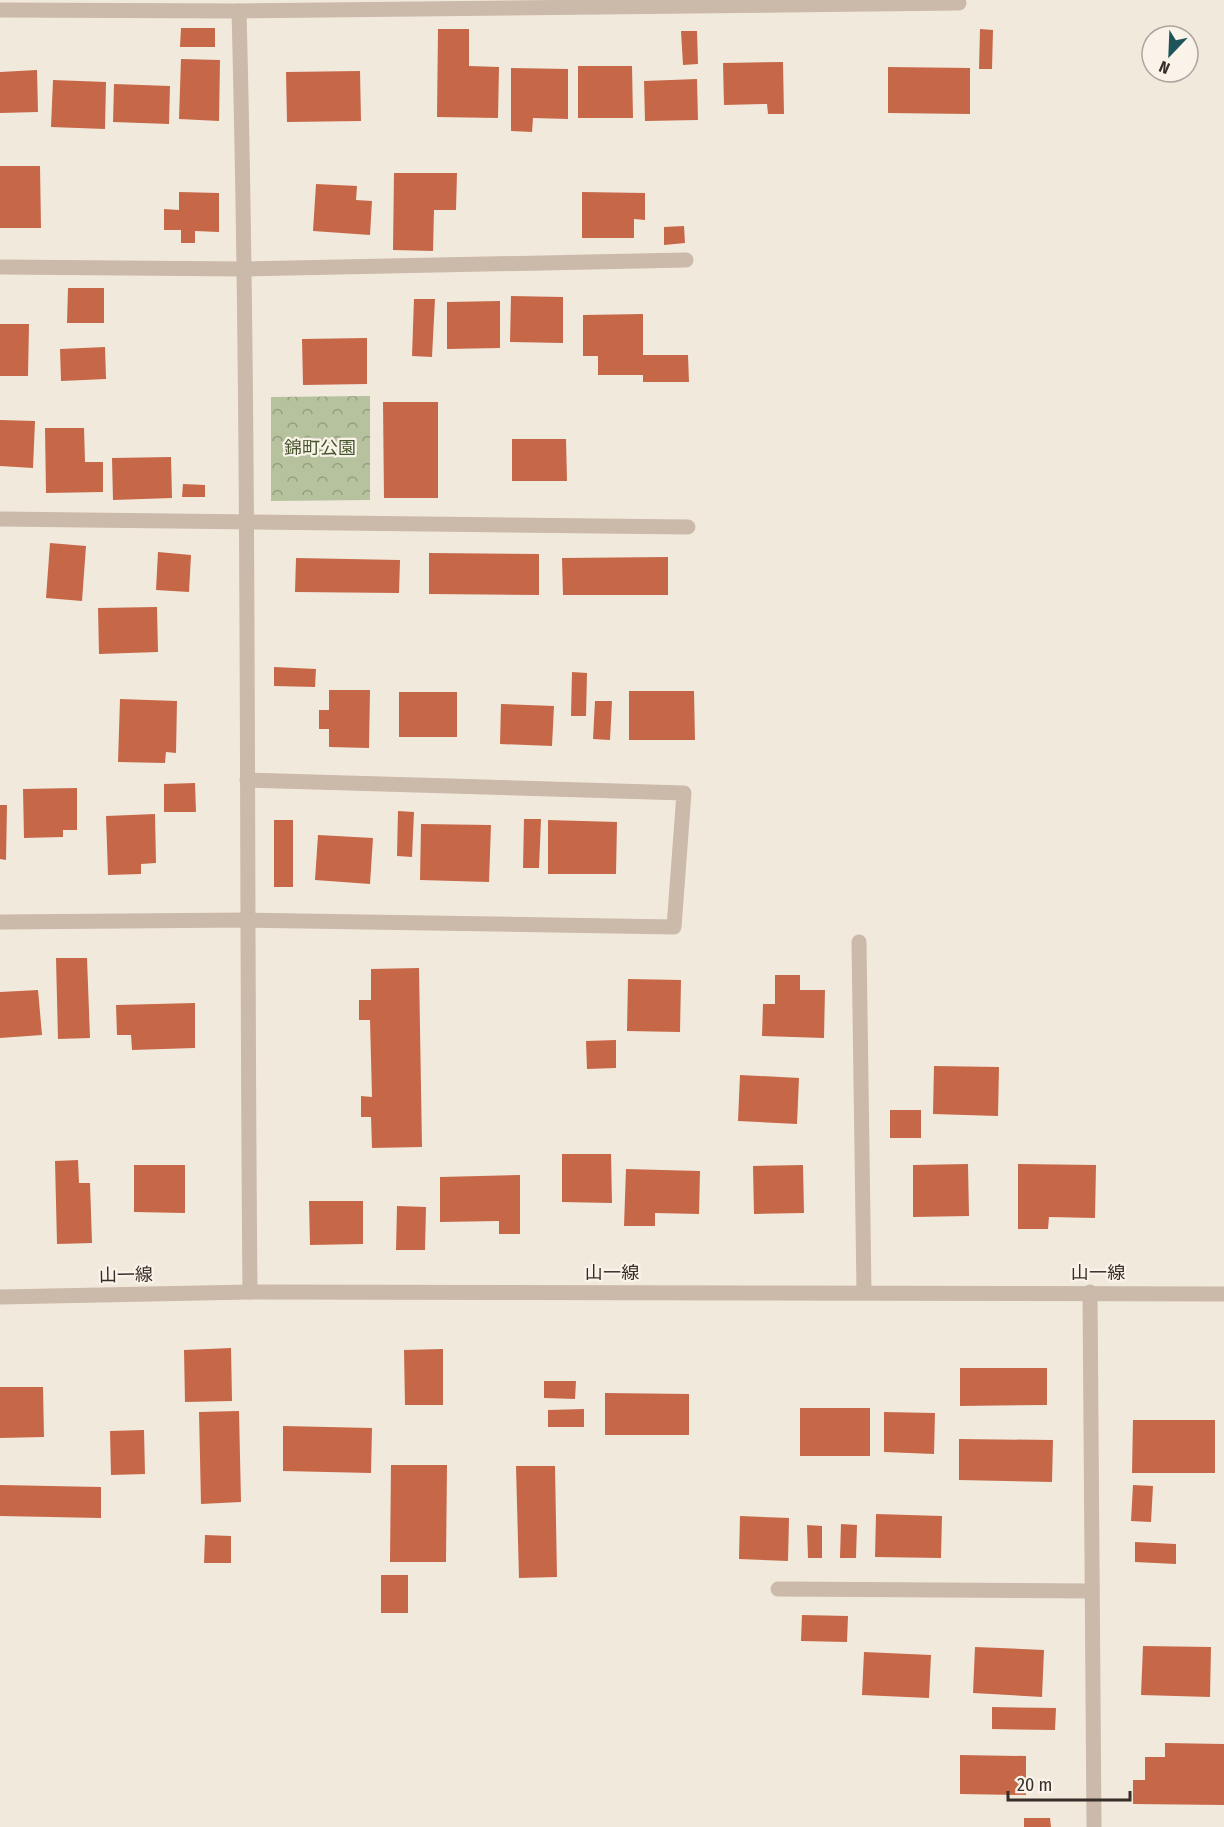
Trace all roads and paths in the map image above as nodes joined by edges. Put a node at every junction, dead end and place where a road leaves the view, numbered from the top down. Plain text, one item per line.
1 (959, 3) dead end
2 (0, 10) edge
3 (239, 11) junction
4 (686, 260) dead end
5 (0, 267) edge
6 (245, 269) junction
7 (0, 519) edge
8 (245, 520) junction
9 (688, 527) dead end
10 (247, 780) junction
11 (246, 920) junction
12 (0, 922) edge
13 (859, 942) dead end
14 (250, 1292) junction
15 (864, 1292) junction
16 (1090, 1292) junction
17 (1224, 1294) edge
18 (0, 1297) edge
19 (778, 1589) dead end
20 (1092, 1591) junction
21 (1094, 1827) edge

1 - 3 street
2 - 3 street
3 - 6 street
4 - 6 street
5 - 6 street
6 - 8 street
7 - 8 street
8 - 9 street
8 - 10 street
10 - 11 street
10 - 11 street
11 - 12 street
11 - 14 street
13 - 15 street
14 - 15 street, 山一線
14 - 18 street, 山一線
15 - 16 street, 山一線
16 - 17 street, 山一線
16 - 20 street
19 - 20 street
20 - 21 street

